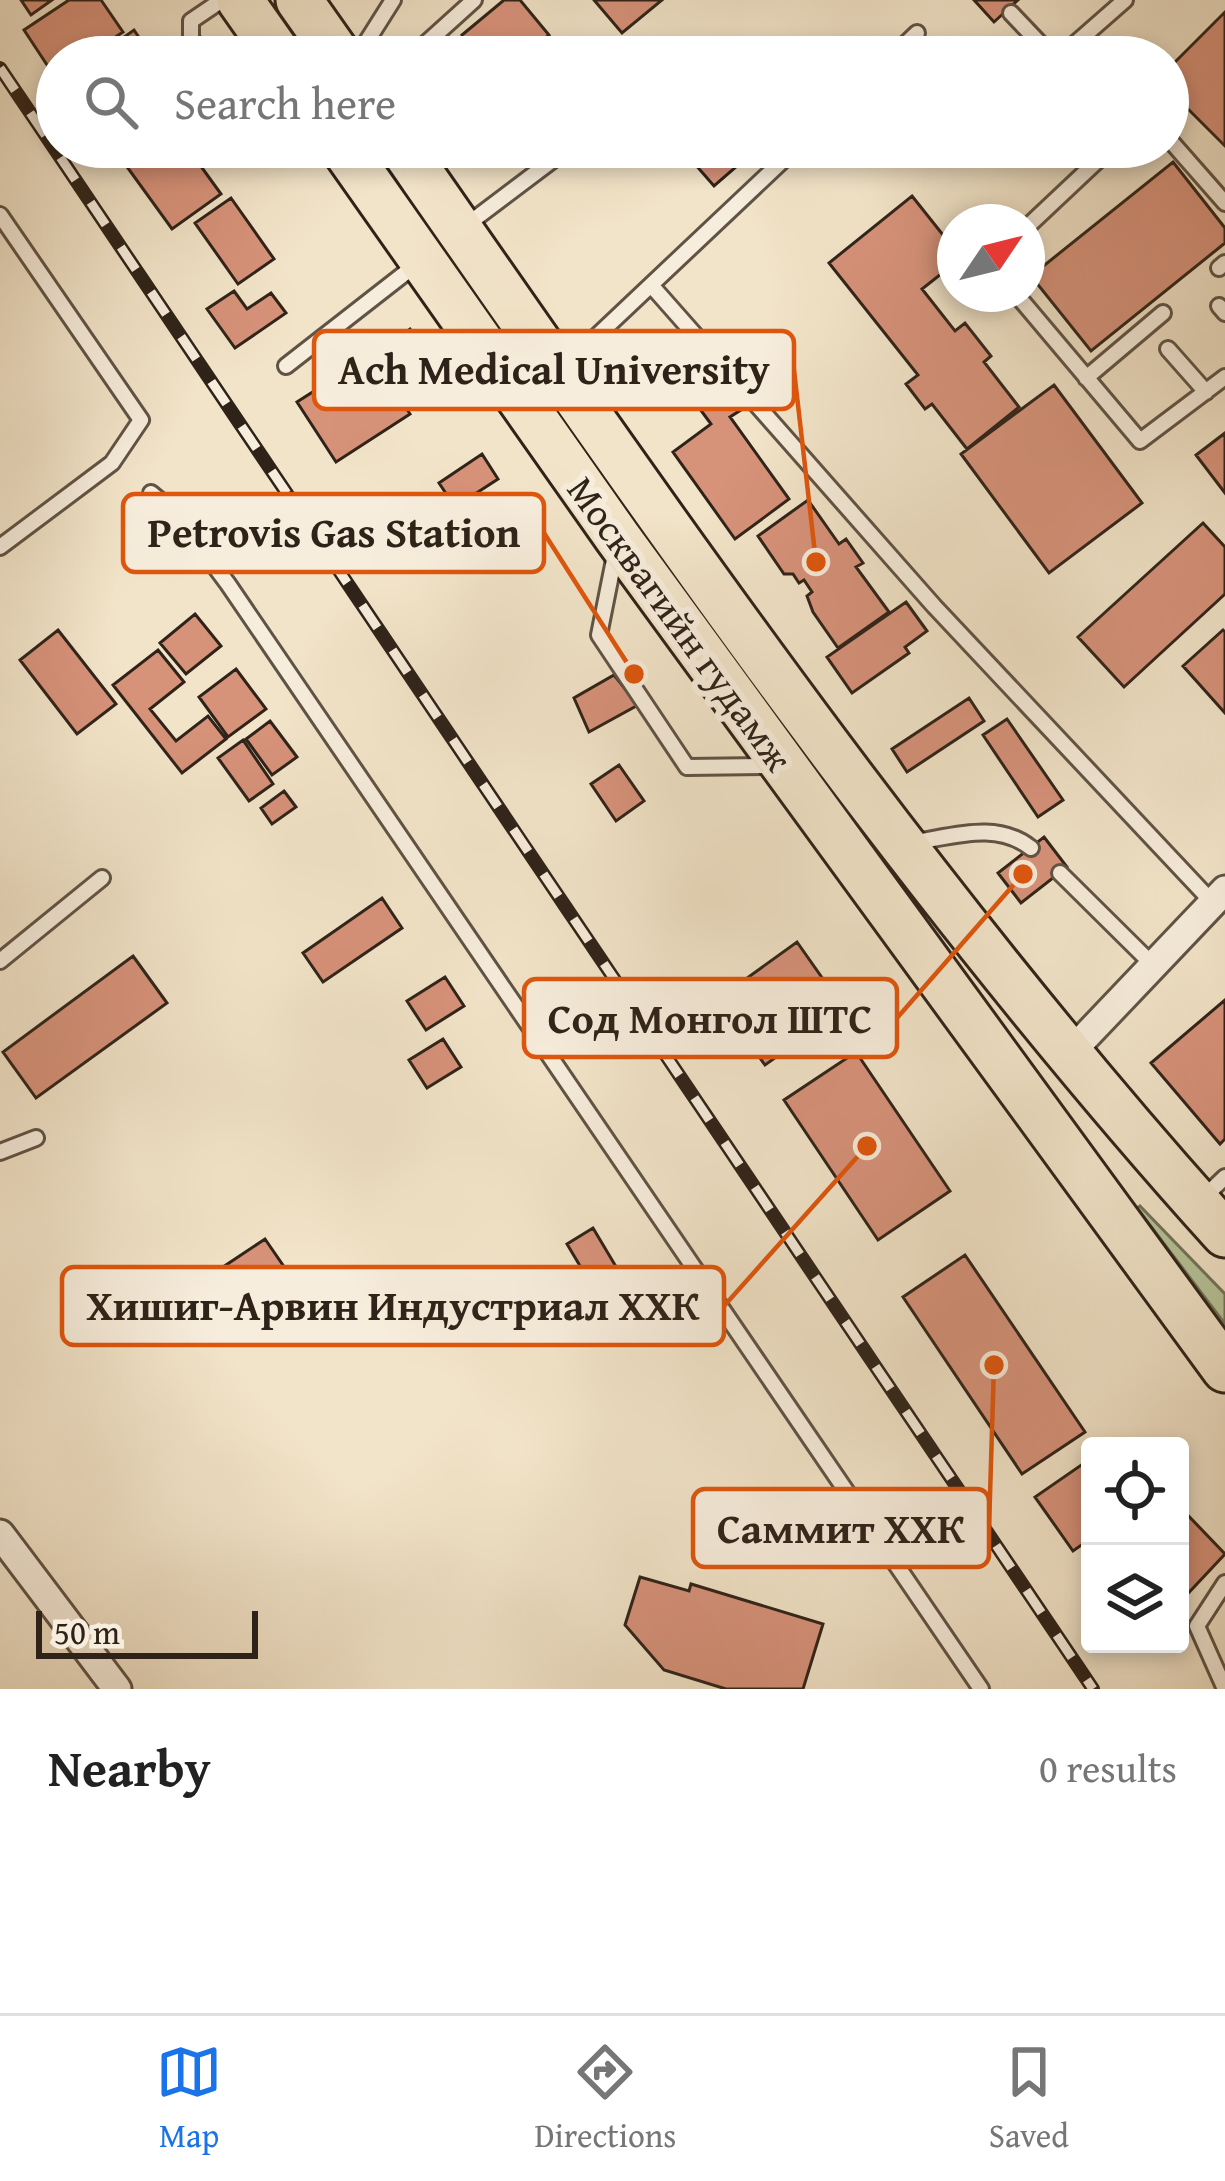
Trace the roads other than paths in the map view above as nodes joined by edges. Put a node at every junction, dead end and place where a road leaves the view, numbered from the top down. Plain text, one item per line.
1 (223, 0) edge
2 (240, 0) edge
3 (299, 0) edge
4 (393, 0) edge
5 (474, 0) edge
6 (1125, 0) edge
7 (1011, 13) dead end
8 (917, 33) dead end
9 (191, 36) edge
10 (265, 36) edge
11 (324, 36) edge
12 (370, 36) edge
13 (435, 36) edge
14 (914, 36) edge
15 (1033, 36) edge
16 (1084, 36) edge
17 (1189, 162) edge
18 (358, 168) edge
19 (417, 168) edge
20 (542, 168) edge
21 (775, 168) edge
22 (1090, 168) edge
23 (1225, 203) edge
24 (1045, 210) edge
25 (0, 215) edge
26 (460, 230) junction
27 (422, 260) junction
28 (650, 285) junction
29 (1031, 312) edge
30 (1163, 313) dead end
31 (1168, 350) dead end
32 (286, 366) dead end
33 (559, 372) junction
34 (1225, 377) edge
35 (1086, 378) junction
36 (1206, 392) junction
37 (151, 493) dead end
38 (618, 538) junction
39 (0, 547) edge
40 (784, 766) junction
41 (904, 844) junction
42 (1031, 848) dead end
43 (1060, 873) dead end
44 (102, 878) dead end
45 (1219, 896) edge
46 (0, 961) edge
47 (1154, 965) junction
48 (1070, 1053) junction
49 (36, 1138) dead end
50 (0, 1152) edge
51 (1216, 1205) edge
52 (1225, 1369) edge
53 (0, 1534) edge
54 (1225, 1583) edge
55 (117, 1689) edge
56 (981, 1689) edge
57 (1225, 1689) edge

1 - 9 lane
2 - 10 highway
3 - 11 highway
4 - 12 lane
5 - 13 lane
6 - 16 lane
7 - 15 lane
8 - 14 lane
17 - 23 lane
18 - 27 highway, Москвагийн гудамж
19 - 26 highway, Москвагийн гудамж
20 - 26 lane
21 - 28 lane
22 - 24 lane
25 - 39 lane
26 - 33 highway, Москвагийн гудамж
27 - 32 lane
27 - 38 highway, Москвагийн гудамж
28 - 33 lane
28 - 45 lane
29 - 35 lane
30 - 35 lane
31 - 36 lane
33 - 41 highway, Москвагийн гудамж
34 - 36 lane
35 - 36 lane
37 - 56 lane
38 - 40 highway, Москвагийн гудамж
38 - 40 lane
40 - 52 highway, Москвагийн гудамж
41 - 42 lane
41 - 48 highway, Москвагийн гудамж
43 - 47 lane
44 - 46 lane
45 - 47 street
47 - 48 street
48 - 51 highway, Москвагийн гудамж
49 - 50 lane
53 - 55 street
54 - 57 lane

